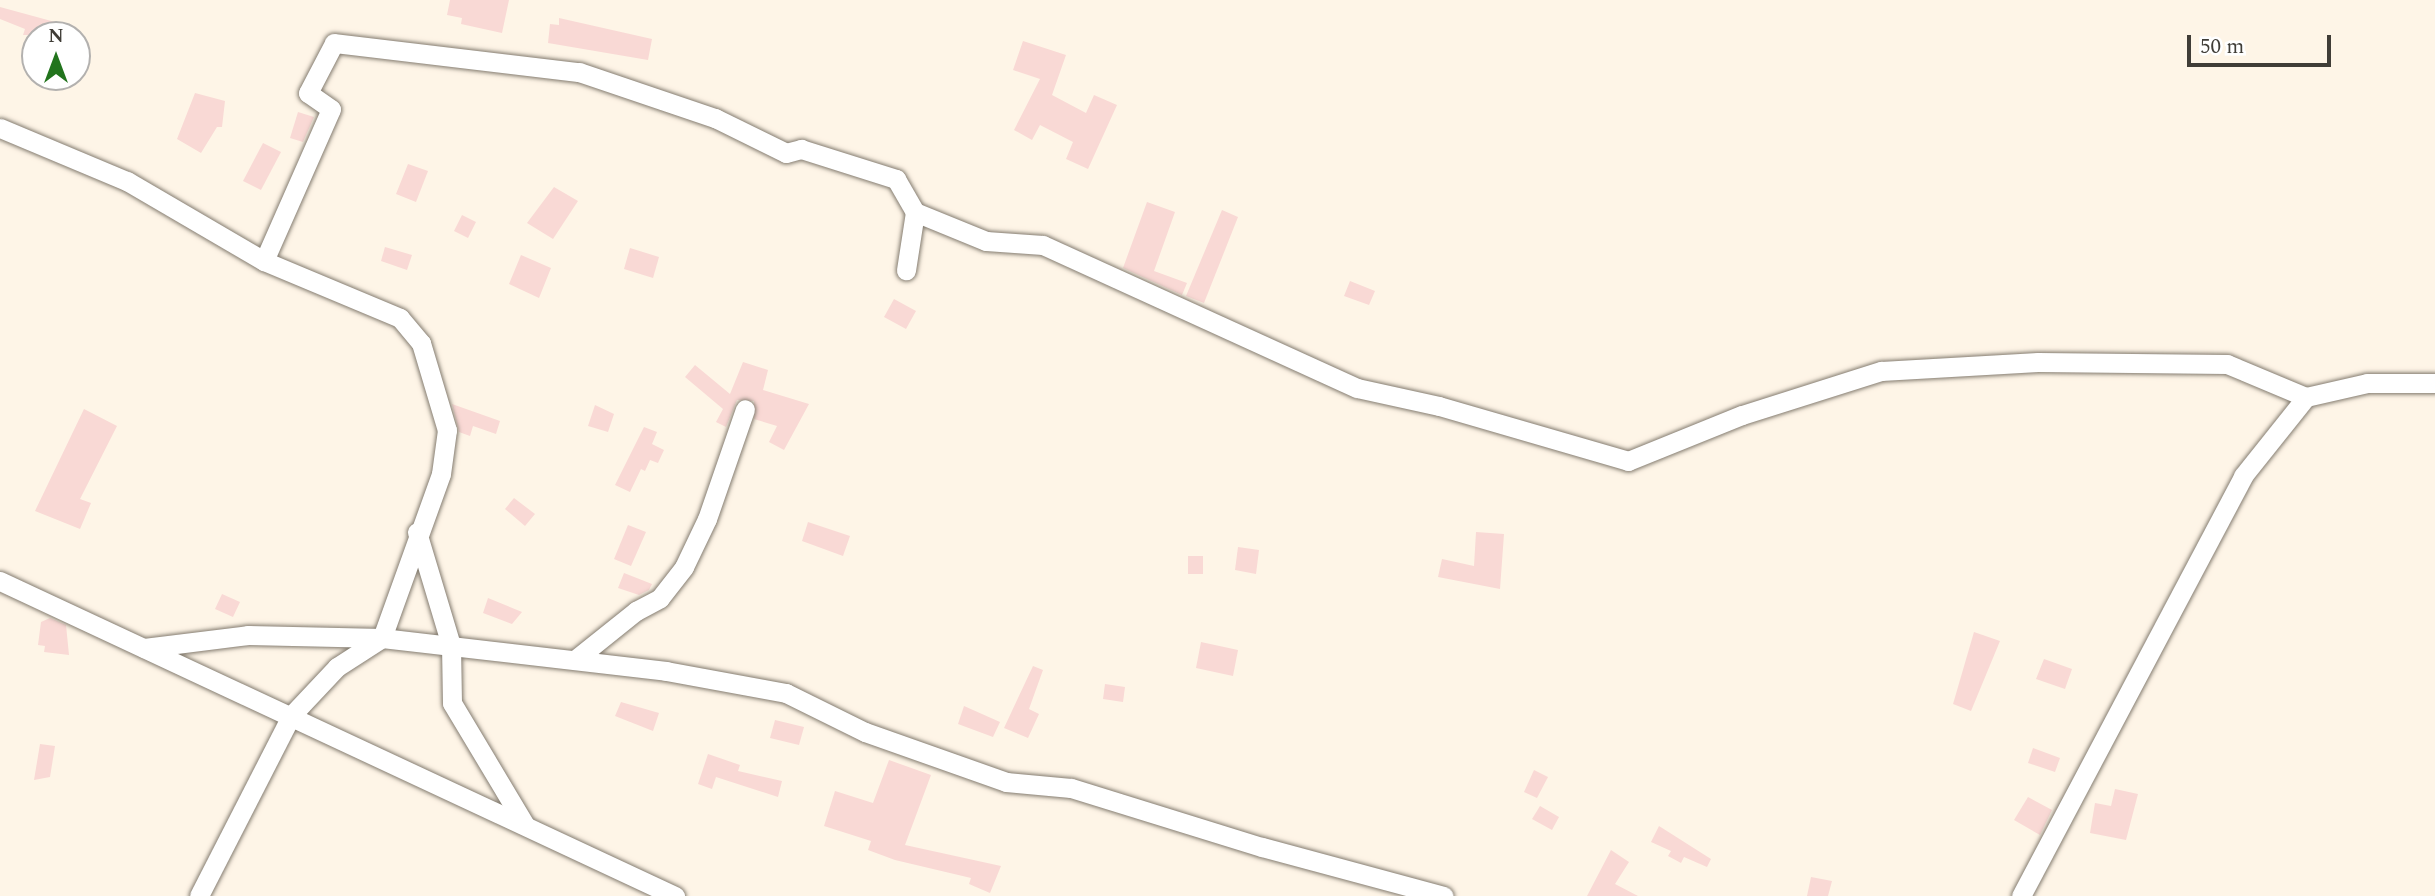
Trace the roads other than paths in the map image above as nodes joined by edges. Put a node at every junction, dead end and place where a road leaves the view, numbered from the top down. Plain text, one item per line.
1 (0, 128) edge
2 (915, 212) junction
3 (264, 261) junction
4 (906, 270) dead end
5 (2435, 383) edge
6 (2306, 397) junction
7 (745, 408) dead end
8 (417, 532) junction
9 (0, 581) edge
10 (382, 638) junction
11 (451, 645) junction
12 (144, 648) junction
13 (576, 659) junction
14 (291, 716) junction
15 (526, 826) junction
16 (199, 896) edge
17 (675, 896) edge
18 (1443, 896) edge
19 (2021, 896) edge

1 - 3 street
2 - 3 street
2 - 4 street
2 - 6 street
3 - 8 street
5 - 6 street
6 - 19 street
7 - 13 street
8 - 10 street
8 - 11 street
9 - 12 street
10 - 11 street
10 - 12 street
10 - 14 street
11 - 13 street
11 - 15 street
12 - 14 street
13 - 18 street
14 - 15 street
14 - 16 street
15 - 17 street

